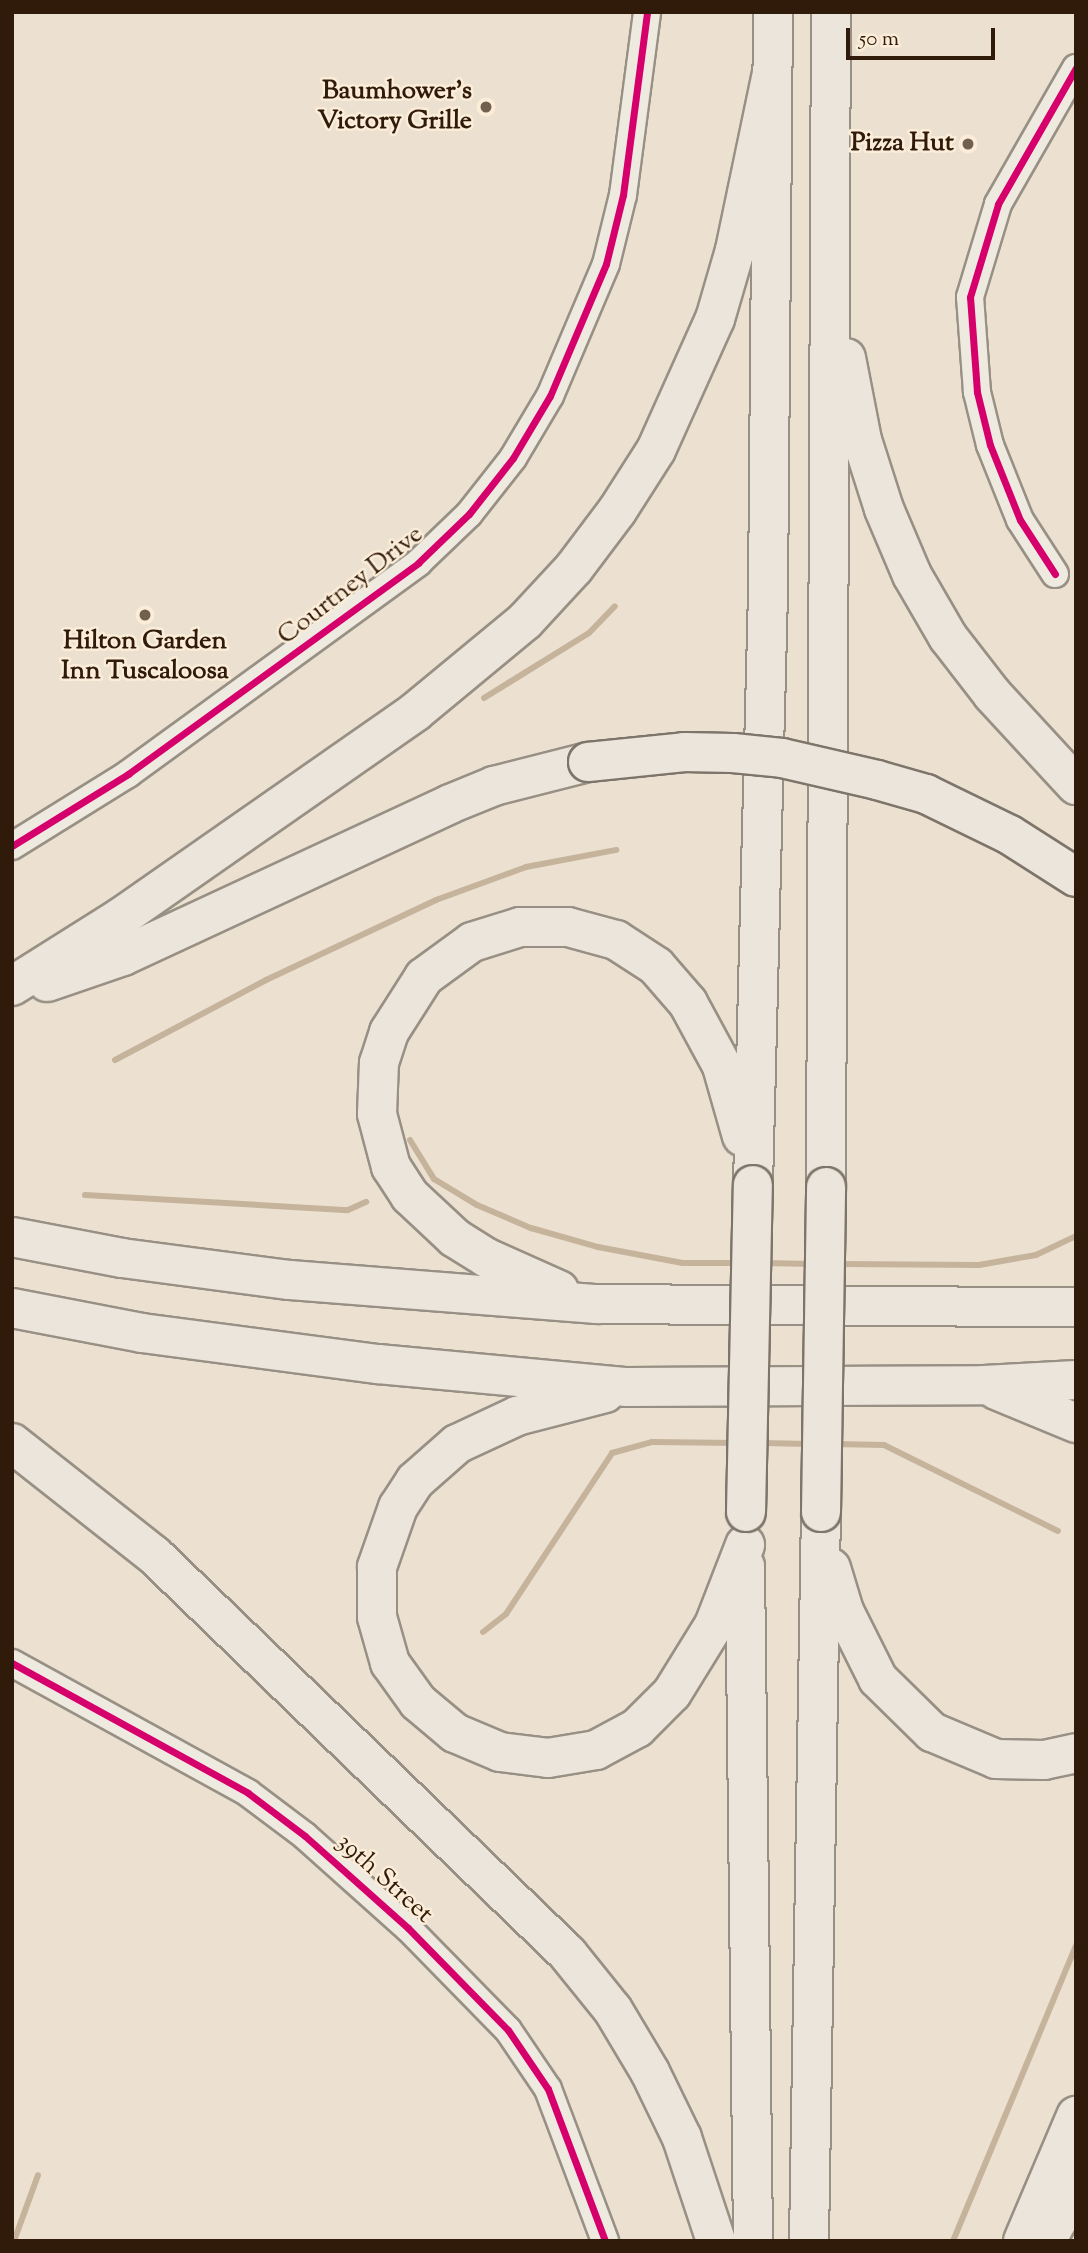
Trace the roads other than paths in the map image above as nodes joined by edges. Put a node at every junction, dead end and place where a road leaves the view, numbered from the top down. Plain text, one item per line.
1 (647, 12) edge
2 (773, 12) edge
3 (831, 12) edge
4 (1076, 68) edge
5 (771, 78) junction
6 (829, 271) junction
7 (1055, 574) dead end
8 (1076, 785) edge
9 (12, 846) edge
10 (1076, 877) edge
11 (12, 986) edge
12 (12, 994) edge
13 (753, 1185) junction
14 (12, 1237) edge
15 (597, 1304) junction
16 (1076, 1307) edge
17 (12, 1308) edge
18 (1076, 1380) edge
19 (984, 1385) junction
20 (627, 1387) junction
21 (1076, 1423) edge
22 (12, 1443) edge
23 (821, 1512) junction
24 (745, 1528) junction
25 (12, 1663) edge
26 (1076, 1753) edge
27 (1076, 2116) edge
28 (1076, 2188) edge
29 (605, 2241) edge
30 (716, 2241) edge
31 (752, 2241) edge
32 (809, 2241) edge
33 (1023, 2241) edge
34 (1046, 2241) edge

1 - 9 street, Courtney Drive
2 - 5 highway
3 - 6 highway
4 - 7 street
5 - 11 highway
5 - 13 highway
6 - 8 highway
6 - 23 highway, bridge
10 - 12 highway, bridge
13 - 15 highway
13 - 24 highway, bridge
14 - 15 highway
15 - 16 highway
17 - 20 highway
18 - 19 highway
19 - 20 highway
19 - 21 highway
20 - 24 highway
22 - 30 highway
23 - 26 highway
23 - 32 highway
24 - 31 highway
25 - 29 street, 39th Street
27 - 33 highway
28 - 34 highway

